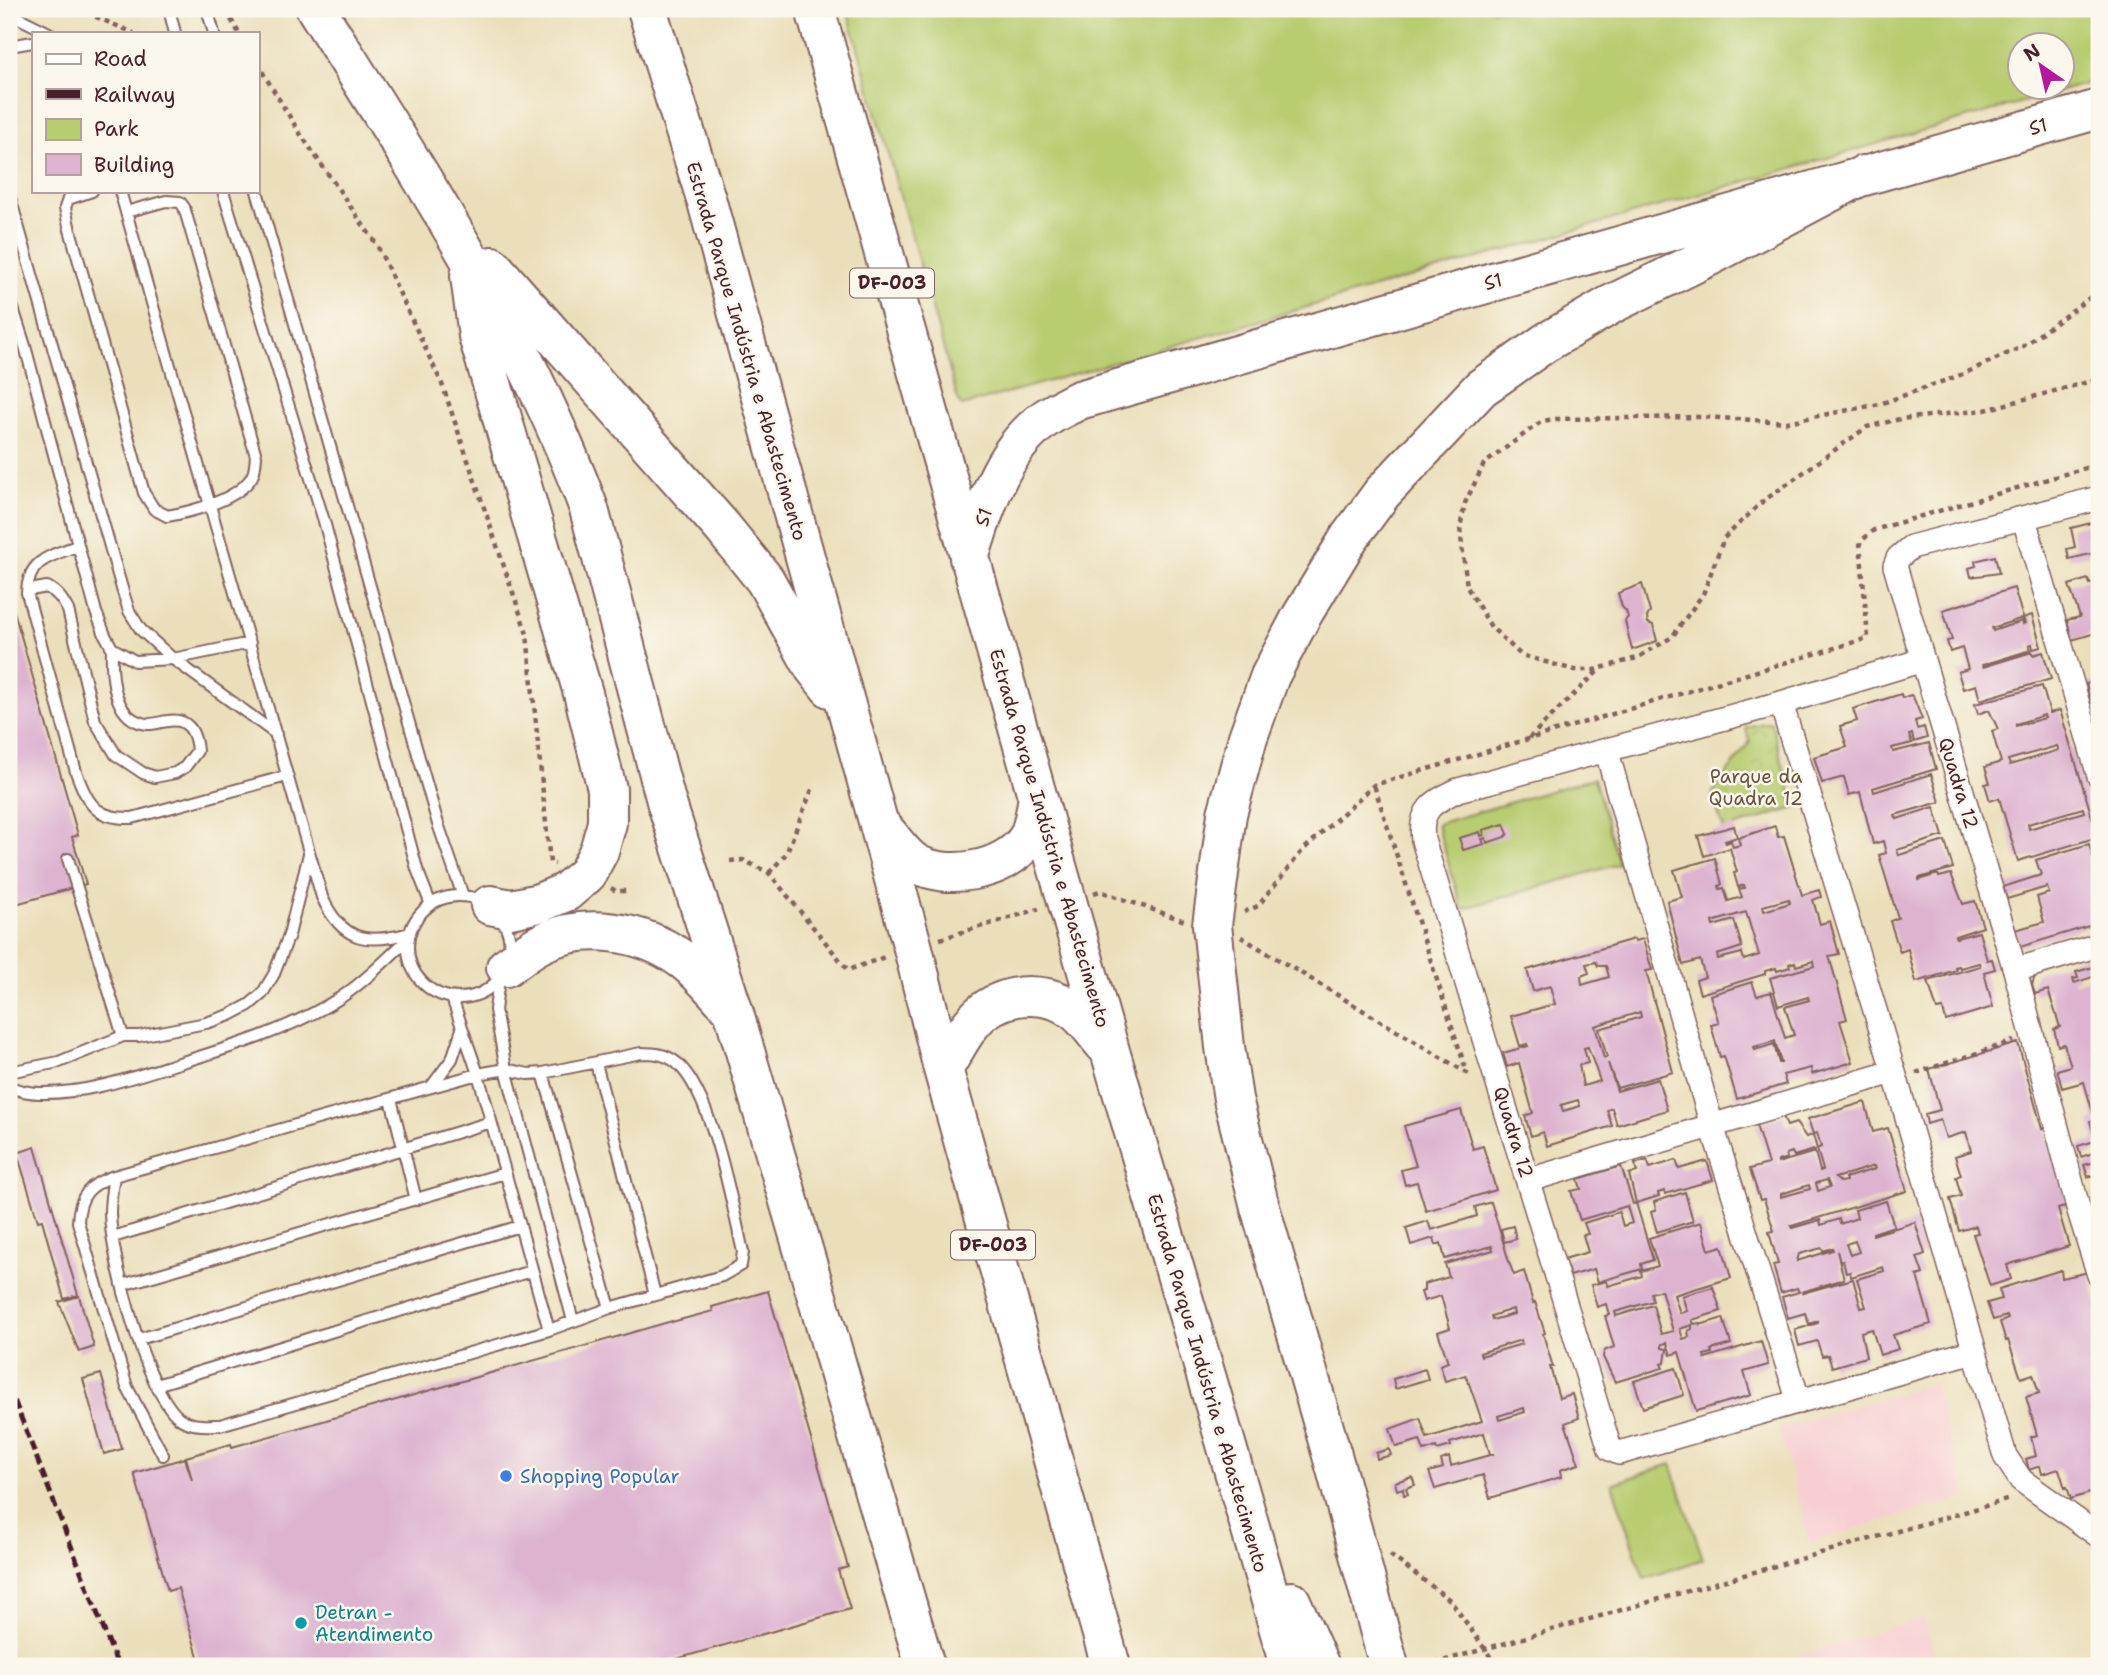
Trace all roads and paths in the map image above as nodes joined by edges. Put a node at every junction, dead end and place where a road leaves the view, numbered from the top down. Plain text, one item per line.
1 (77, 9) edge
2 (169, 9) edge
3 (207, 9) edge
4 (316, 9) edge
5 (647, 9) edge
6 (816, 9) edge
7 (9, 13) edge
8 (47, 32) edge
9 (132, 32) edge
10 (175, 32) edge
11 (214, 32) edge
12 (32, 41) edge
13 (9, 46) edge
14 (259, 66) edge
15 (2099, 109) edge
16 (1863, 175) junction
17 (89, 192) edge
18 (120, 192) edge
19 (223, 192) edge
20 (257, 192) edge
21 (9, 194) edge
22 (442, 210) junction
23 (126, 212) junction
24 (12, 218) edge
25 (466, 254) junction
26 (2099, 291) edge
27 (9, 296) edge
28 (2099, 379) edge
29 (2099, 464) edge
30 (2099, 498) edge
31 (210, 505) junction
32 (2024, 519) junction
33 (77, 546) junction
34 (969, 558) junction
35 (27, 593) junction
36 (250, 643) junction
37 (112, 648) junction
38 (173, 659) junction
39 (1923, 660) junction
40 (1601, 668) junction
41 (1781, 703) junction
42 (849, 713) junction
43 (275, 734) junction
44 (1528, 738) junction
45 (1606, 752) junction
46 (287, 776) junction
47 (2099, 776) edge
48 (813, 787) dead end
49 (1038, 798) junction
50 (878, 822) junction
51 (309, 854) junction
52 (68, 859) dead end
53 (769, 873) dead end
54 (587, 874) junction
55 (476, 901) junction
56 (431, 905) junction
57 (1212, 925) junction
58 (410, 935) junction
59 (2099, 945) edge
60 (2015, 970) junction
61 (503, 973) junction
62 (452, 998) junction
63 (733, 1010) junction
64 (463, 1029) junction
65 (2031, 1035) junction
66 (123, 1036) junction
67 (1111, 1052) junction
68 (596, 1063) junction
69 (506, 1069) junction
70 (943, 1069) junction
71 (9, 1072) edge
72 (543, 1073) junction
73 (478, 1074) junction
74 (1895, 1076) junction
75 (9, 1087) edge
76 (430, 1087) junction
77 (390, 1098) junction
78 (491, 1122) junction
79 (1712, 1126) junction
80 (403, 1148) junction
81 (505, 1173) junction
82 (114, 1176) junction
83 (1529, 1180) junction
84 (416, 1200) junction
85 (520, 1226) junction
86 (113, 1237) junction
87 (531, 1271) junction
88 (2099, 1275) edge
89 (122, 1285) junction
90 (655, 1295) junction
91 (610, 1308) junction
92 (573, 1321) junction
93 (549, 1330) junction
94 (139, 1339) junction
95 (1975, 1352) junction
96 (156, 1385) junction
97 (1799, 1402) junction
98 (163, 1455) dead end
99 (1237, 1476) junction
100 (2013, 1498) dead end
101 (2099, 1536) edge
102 (1387, 1553) dead end
103 (1486, 1649) junction
104 (925, 1666) edge
105 (1111, 1666) edge
106 (1289, 1666) edge
107 (1320, 1666) edge
108 (1389, 1666) edge
109 (1425, 1666) edge
110 (1496, 1666) edge

1 - 9 path
2 - 10 lane
3 - 11 lane
4 - 22 highway
5 - 42 highway, Estrada Parque Indústria e Abastecimento / DF-003
6 - 34 highway, Estrada Parque Indústria e Abastecimento / DF-003
7 - 8 lane
12 - 13 lane
14 - 54 path
15 - 16 highway, S1
16 - 34 highway, S1
16 - 57 highway
17 - 31 lane
18 - 23 lane
19 - 56 lane
20 - 55 lane
21 - 24 lane
22 - 25 highway
22 - 42 highway
23 - 31 lane
23 - 31 lane
24 - 38 lane
25 - 54 highway
25 - 63 highway
26 - 40 path
27 - 33 lane
28 - 40 path
29 - 44 path
30 - 32 street
31 - 36 lane
32 - 39 street, Quadra 12
32 - 47 street
33 - 35 lane
33 - 37 lane
34 - 49 highway, Estrada Parque Indústria e Abastecimento / DF-003
35 - 37 lane
35 - 46 lane
36 - 38 lane
36 - 43 lane
37 - 38 lane
38 - 43 lane
39 - 41 street, Quadra 12
39 - 60 street, Quadra 12
40 - 44 path
41 - 45 street, Quadra 12
41 - 74 street
42 - 50 highway, Estrada Parque Indústria e Abastecimento / DF-003
43 - 46 lane
44 - 57 path
45 - 79 street
45 - 83 street, Quadra 12
46 - 51 lane
48 - 53 path
49 - 50 highway
49 - 67 highway, Estrada Parque Indústria e Abastecimento / DF-003
50 - 70 highway, Estrada Parque Indústria e Abastecimento / DF-003
51 - 58 lane
51 - 66 lane
52 - 66 lane
54 - 55 highway
55 - 56 lane
55 - 61 lane
56 - 58 lane
57 - 108 highway
58 - 62 lane
58 - 75 lane
59 - 60 street
60 - 65 street, Quadra 12
61 - 62 lane
61 - 63 highway
61 - 69 lane
62 - 64 lane
63 - 104 highway
64 - 73 lane
64 - 76 lane
65 - 74 path
65 - 88 street, Quadra 12
66 - 71 lane
67 - 70 highway
67 - 99 highway, Estrada Parque Indústria e Abastecimento / DF-003
68 - 72 lane
68 - 90 lane
68 - 90 lane
69 - 72 lane
69 - 73 lane
69 - 92 lane
70 - 105 highway, Estrada Parque Indústria e Abastecimento / DF-003
72 - 91 lane
73 - 76 lane
73 - 78 lane
74 - 79 street
74 - 95 street
76 - 77 lane
77 - 80 lane
77 - 82 lane
78 - 80 lane
78 - 81 lane
79 - 83 street
79 - 97 street
80 - 84 lane
80 - 86 lane
81 - 84 lane
81 - 85 lane
82 - 86 lane
82 - 98 lane
83 - 97 street, Quadra 12
84 - 89 lane
85 - 87 lane
85 - 94 lane
86 - 89 lane
87 - 93 lane
87 - 96 lane
89 - 94 lane
90 - 91 lane
91 - 92 lane
92 - 93 lane
93 - 96 lane
94 - 96 lane
95 - 97 street, Quadra 12
95 - 101 street
99 - 106 highway, Estrada Parque Indústria e Abastecimento / DF-003
99 - 107 highway
100 - 103 path
102 - 103 path
103 - 109 path
103 - 110 path

